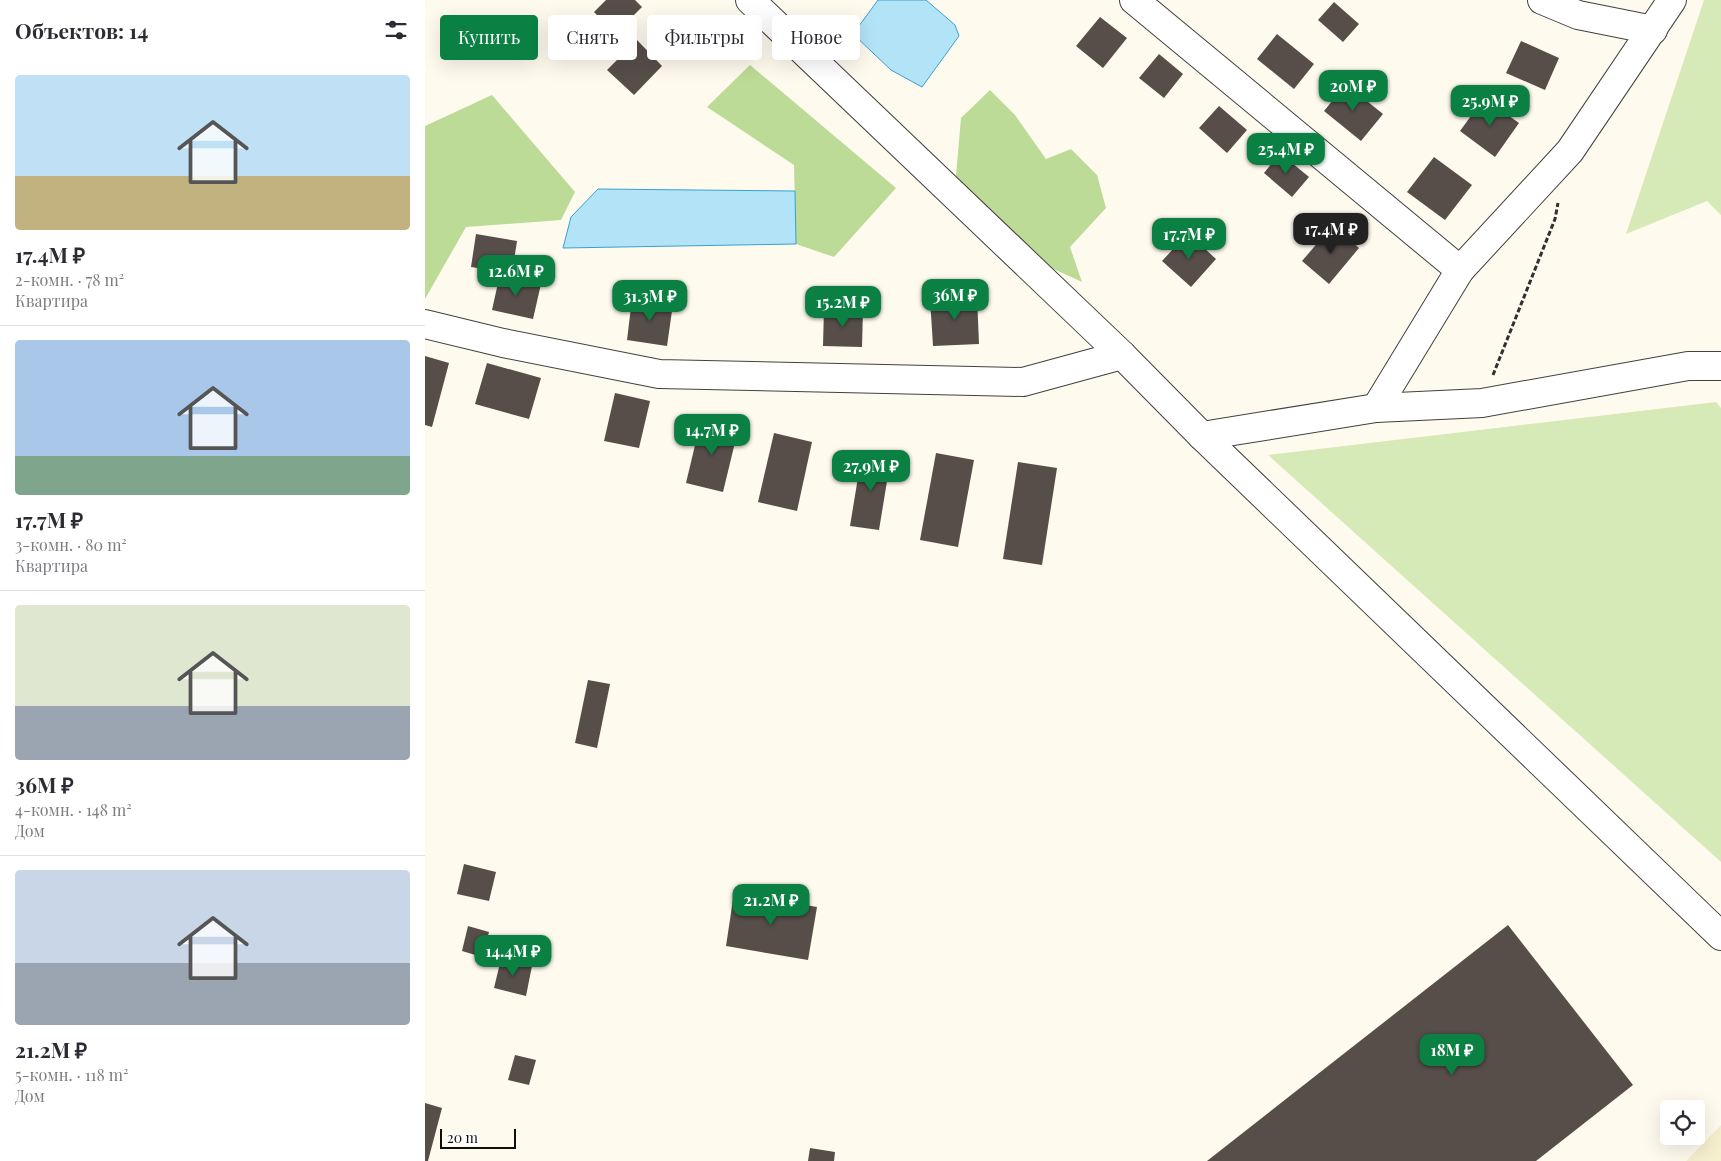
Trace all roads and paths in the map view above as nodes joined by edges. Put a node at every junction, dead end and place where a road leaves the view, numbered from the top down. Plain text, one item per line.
1 (750, 0) edge
2 (1134, 0) edge
3 (1542, 0) edge
4 (1672, 0) edge
5 (1653, 30) junction
6 (1559, 200) dead end
7 (1460, 270) junction
8 (425, 324) edge
9 (1122, 355) junction
10 (1721, 366) edge
11 (1482, 403) junction
12 (1376, 408) junction
13 (1202, 436) junction
14 (1721, 936) edge

1 - 9 street
2 - 7 street
3 - 5 street
4 - 5 street
5 - 7 street
6 - 11 path
7 - 12 street
8 - 9 street
9 - 13 street
10 - 11 street
11 - 12 street
12 - 13 street
13 - 14 street

